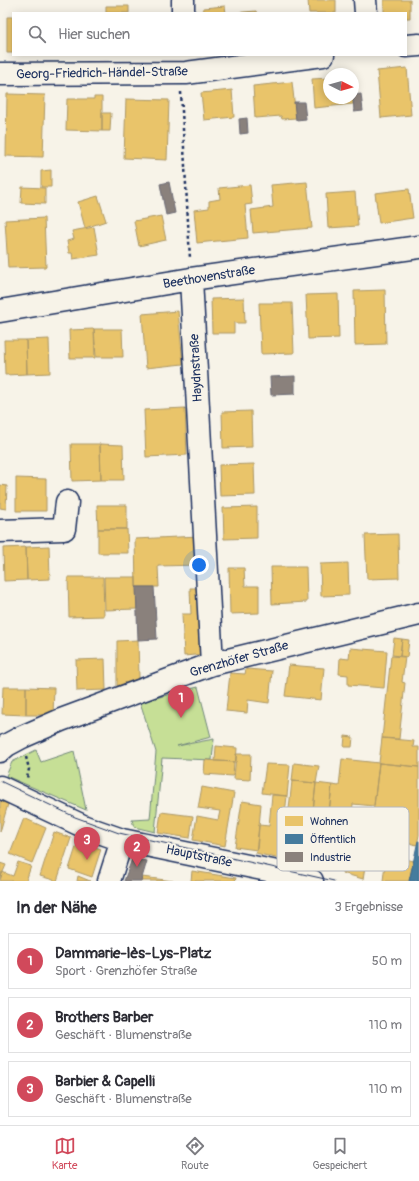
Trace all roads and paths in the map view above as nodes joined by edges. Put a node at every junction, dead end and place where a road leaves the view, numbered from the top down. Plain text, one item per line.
1 (182, 0) edge
2 (366, 0) edge
3 (183, 12) edge
4 (366, 12) edge
5 (419, 45) edge
6 (407, 46) edge
7 (308, 56) edge
8 (185, 64) edge
9 (0, 74) edge
10 (419, 246) edge
11 (191, 279) junction
12 (0, 311) edge
13 (67, 502) dead end
14 (0, 532) edge
15 (419, 614) edge
16 (212, 664) junction
17 (22, 737) junction
18 (0, 751) edge
19 (0, 787) edge
20 (23, 798) junction
21 (122, 840) junction
22 (109, 881) edge
23 (312, 881) edge

1 - 3 street
2 - 4 street
5 - 6 street
7 - 8 street, Georg-Friedrich-Händel-Straße
8 - 9 street, Georg-Friedrich-Händel-Straße
8 - 11 path
10 - 11 street, Beethovenstraße
11 - 12 street, Beethovenstraße
11 - 16 street, Haydnstraße
13 - 14 street
15 - 16 street, Grenzhöfer Straße
16 - 17 street, Grenzhöfer Straße
17 - 18 street, Grenzhöfer Straße
17 - 20 path
19 - 20 street, Hauptstraße
20 - 21 street, Hauptstraße
21 - 22 street
21 - 23 street, Hauptstraße

